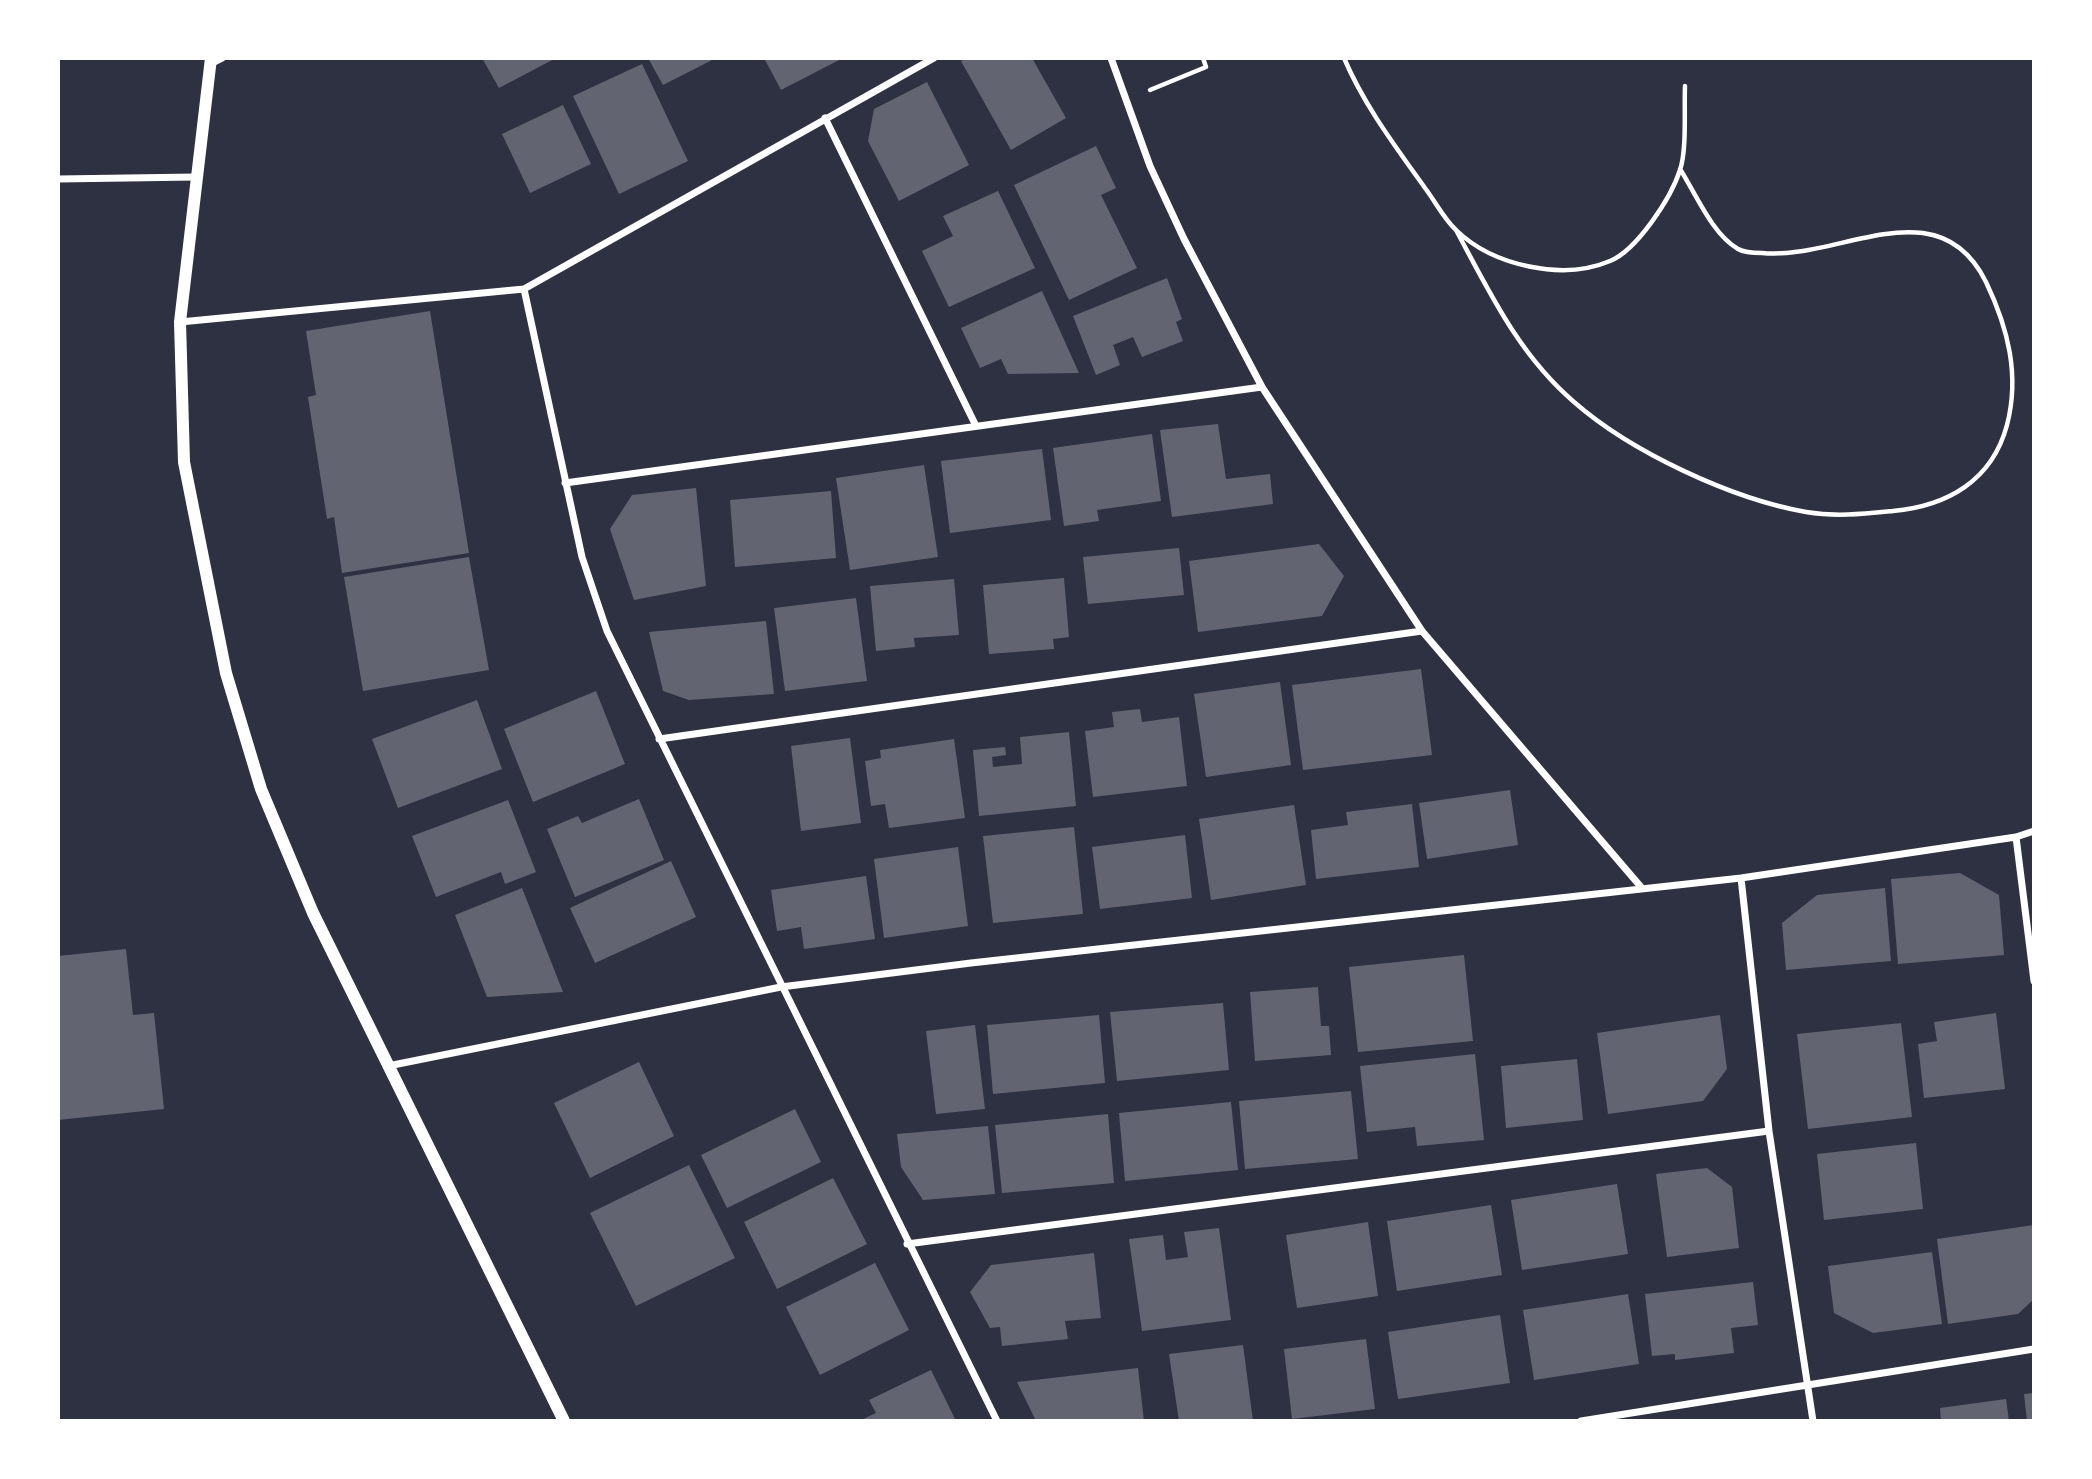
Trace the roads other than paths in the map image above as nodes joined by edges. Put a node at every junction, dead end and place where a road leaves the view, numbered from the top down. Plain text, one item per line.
1 (222, 58) edge
2 (934, 58) edge
3 (1111, 58) edge
4 (210, 61) edge
5 (825, 118) junction
6 (196, 177) junction
7 (58, 179) edge
8 (524, 289) junction
9 (180, 322) junction
10 (1262, 387) junction
11 (976, 426) junction
12 (565, 483) junction
13 (1422, 631) junction
14 (659, 739) junction
15 (2034, 831) edge
16 (2016, 837) junction
17 (1741, 878) junction
18 (1641, 887) junction
19 (2034, 981) edge
20 (781, 987) junction
21 (387, 1066) junction
22 (1769, 1131) junction
23 (907, 1244) junction
24 (2034, 1349) edge
25 (1808, 1385) junction
26 (564, 1421) edge
27 (997, 1421) edge
28 (1581, 1421) edge
29 (1813, 1421) edge

1 - 4 street
2 - 5 street
3 - 10 street
4 - 6 street
5 - 8 street
5 - 11 street
6 - 7 street
6 - 9 street
8 - 9 street
8 - 12 street
9 - 21 street
10 - 11 street
10 - 13 street
11 - 12 street
12 - 14 street
13 - 14 street
13 - 18 street
14 - 20 street
15 - 16 street
16 - 17 street
16 - 19 street
17 - 18 street
17 - 22 street
18 - 20 street
20 - 21 street
20 - 23 street
21 - 26 street
22 - 23 street
22 - 25 street
23 - 27 street
24 - 25 street
25 - 28 street
25 - 29 street

